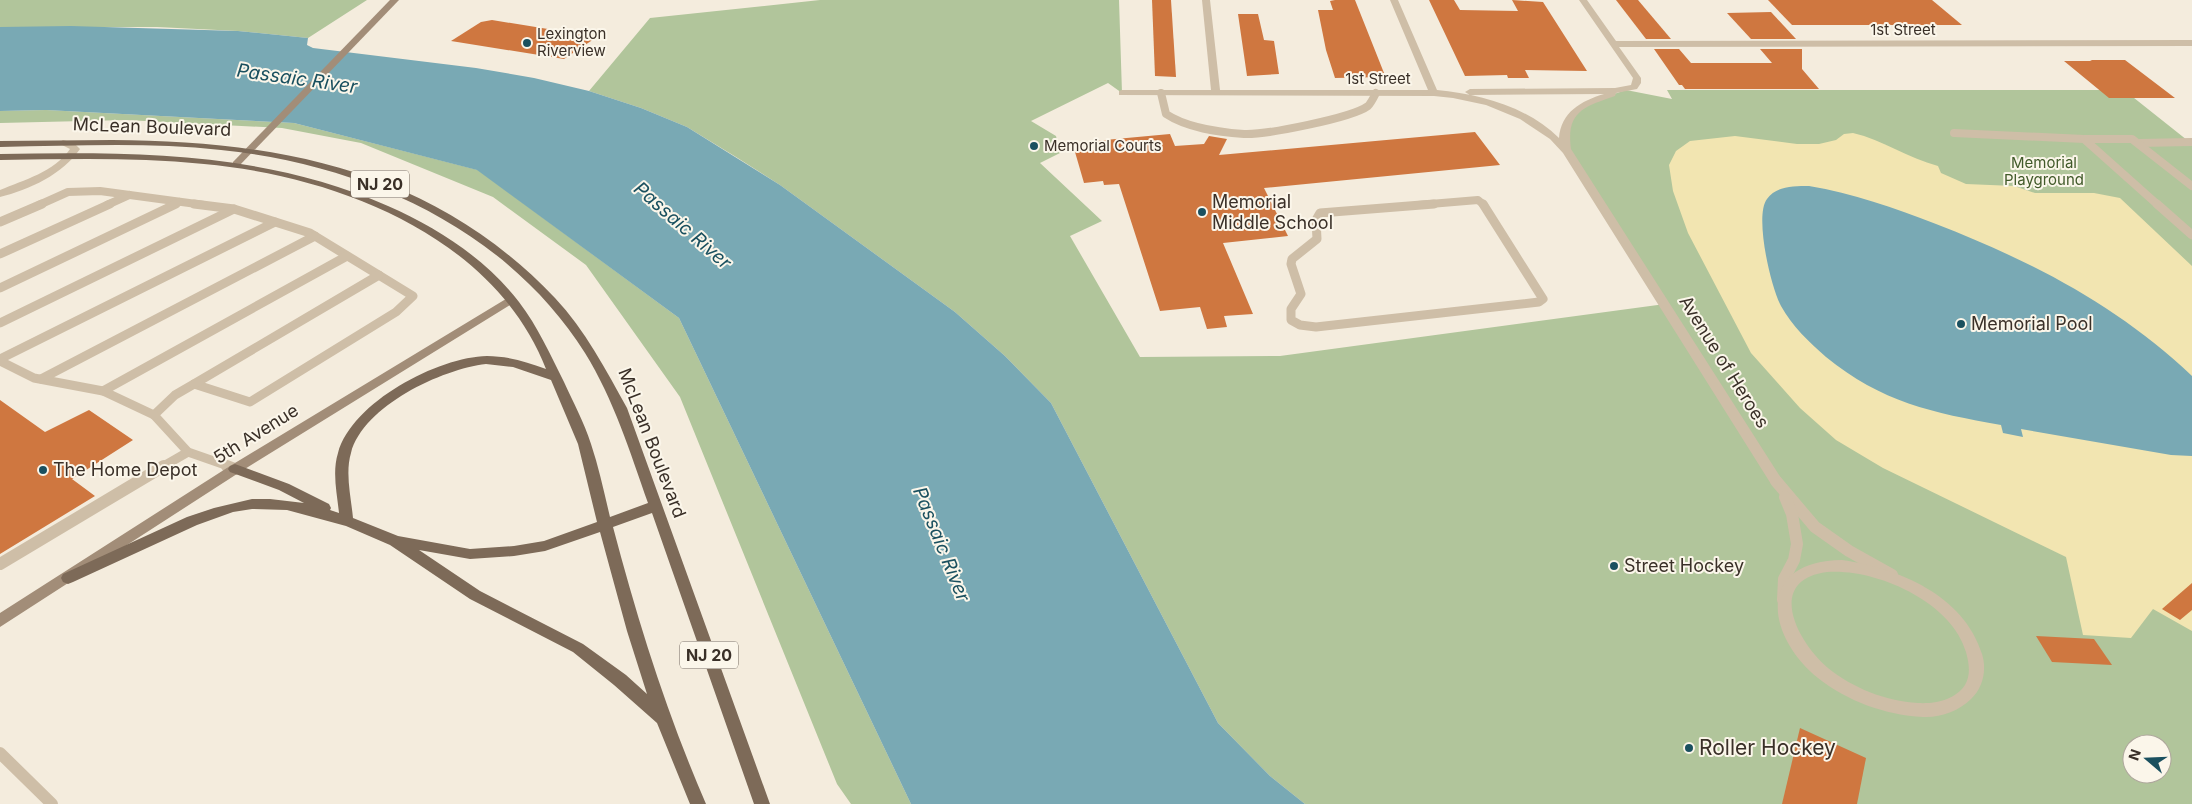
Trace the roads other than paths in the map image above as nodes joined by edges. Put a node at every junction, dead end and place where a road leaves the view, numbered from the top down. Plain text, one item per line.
1 (395, 0) edge
2 (1206, 0) edge
3 (1394, 0) edge
4 (1583, 0) edge
5 (2192, 43) edge
6 (1614, 44) junction
7 (1630, 88) junction
8 (1122, 93) dead end
9 (1162, 93) junction
10 (1216, 93) junction
11 (1376, 93) junction
12 (1434, 93) junction
13 (1954, 133) dead end
14 (2084, 139) junction
15 (2192, 142) edge
16 (64, 143) junction
17 (2139, 143) junction
18 (0, 144) edge
19 (249, 151) junction
20 (1566, 151) junction
21 (72, 155) junction
22 (0, 157) edge
23 (236, 164) junction
24 (2192, 186) edge
25 (0, 194) edge
26 (130, 195) junction
27 (180, 201) junction
28 (234, 209) junction
29 (0, 222) edge
30 (275, 222) junction
31 (2192, 235) edge
32 (315, 236) junction
33 (0, 254) edge
34 (347, 256) junction
35 (379, 275) junction
36 (0, 288) edge
37 (1543, 299) joint
38 (511, 300) junction
39 (0, 323) edge
40 (0, 360) edge
41 (556, 378) junction
42 (41, 379) junction
43 (194, 384) junction
44 (103, 390) junction
45 (154, 414) junction
46 (188, 452) junction
47 (235, 469) junction
48 (1776, 481) junction
49 (656, 506) junction
50 (347, 521) junction
51 (605, 524) junction
52 (395, 541) junction
53 (0, 564) edge
54 (68, 578) junction
55 (1910, 585) junction
56 (1784, 607) junction
57 (0, 621) edge
58 (664, 719) junction
59 (0, 753) edge
60 (52, 804) edge
61 (698, 804) edge
62 (762, 804) edge

1 - 19 main road
2 - 10 street
3 - 12 street
4 - 6 street
5 - 6 street, 1st Street
6 - 7 street
7 - 12 street, 1st Street
7 - 20 street, Avenue of Heroes
8 - 9 street, 1st Street
9 - 10 street, 1st Street
9 - 11 lane
10 - 11 street, 1st Street
11 - 12 street, 1st Street
12 - 20 street, Avenue of Heroes
13 - 14 lane
14 - 17 lane
14 - 31 lane
15 - 17 lane
16 - 18 main road, McLean Boulevard / NJ 20
16 - 19 main road, McLean Boulevard / NJ 20
16 - 21 street
17 - 24 lane
19 - 23 main road
19 - 49 main road, McLean Boulevard / NJ 20
20 - 48 street, Avenue of Heroes
21 - 22 main road, McLean Boulevard / NJ 20
21 - 23 main road, McLean Boulevard / NJ 20
21 - 25 street
23 - 38 main road, McLean Boulevard / NJ 20
26 - 27 lane
26 - 29 lane
26 - 33 lane
27 - 28 lane
27 - 36 lane
28 - 30 lane
28 - 39 lane
30 - 32 lane
30 - 40 lane
32 - 34 lane
32 - 42 lane
34 - 35 lane
34 - 44 lane
35 - 43 lane
35 - 43 lane
37 - 37 lane
38 - 41 main road, McLean Boulevard / NJ 20
38 - 47 main road, 5th Avenue
40 - 42 lane
41 - 50 main road
41 - 51 main road, McLean Boulevard / NJ 20
42 - 44 lane
43 - 45 lane
44 - 45 lane
45 - 46 lane
46 - 47 lane
46 - 53 lane
47 - 50 main road
47 - 54 main road, 5th Avenue
48 - 55 lane
48 - 56 lane, Avenue of Heroes
49 - 51 main road
49 - 62 main road, McLean Boulevard / NJ 20
50 - 52 main road
50 - 54 main road
51 - 52 main road
51 - 58 main road, McLean Boulevard / NJ 20
52 - 58 main road
54 - 57 main road, 5th Avenue
55 - 56 street, Avenue of Heroes
55 - 56 street, Avenue of Heroes
58 - 61 main road, McLean Boulevard / NJ 20
59 - 60 lane

